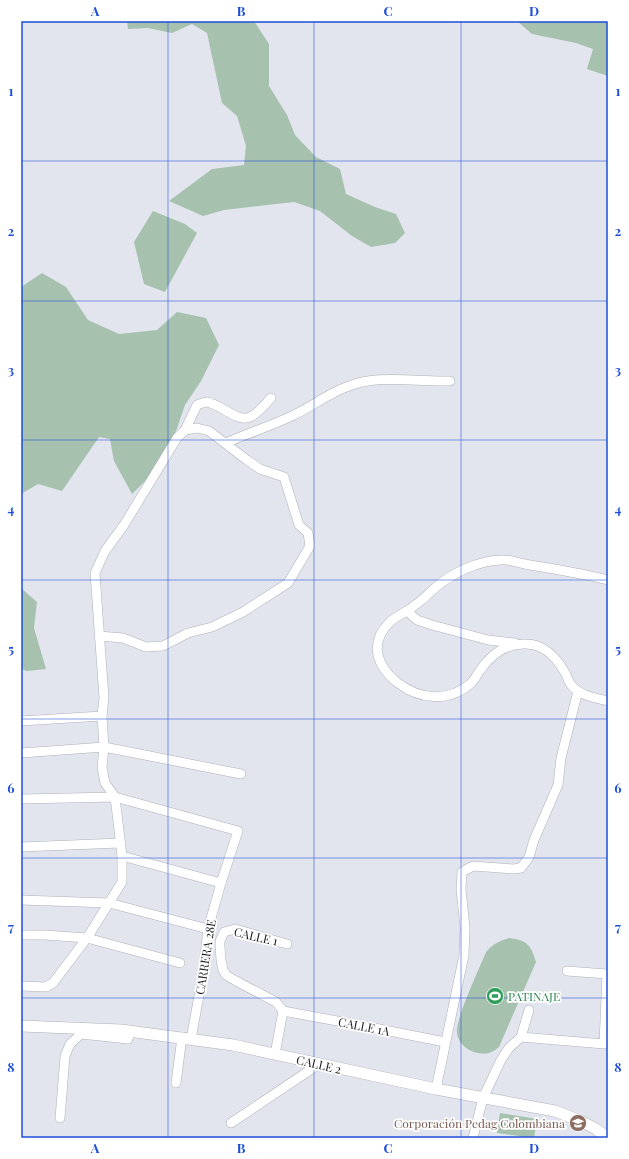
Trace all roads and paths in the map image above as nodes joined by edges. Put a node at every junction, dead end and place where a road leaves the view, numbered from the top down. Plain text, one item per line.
1 (450, 381) dead end
2 (271, 398) dead end
3 (185, 430) junction
4 (226, 443) junction
5 (608, 580) edge
6 (407, 611) junction
7 (99, 636) junction
8 (526, 644) junction
9 (578, 691) junction
10 (608, 701) edge
11 (102, 716) junction
12 (21, 721) edge
13 (104, 747) junction
14 (21, 753) edge
15 (241, 774) dead end
16 (115, 797) junction
17 (21, 799) edge
18 (120, 844) junction
19 (21, 847) edge
20 (122, 856) junction
21 (221, 883) junction
22 (21, 900) edge
23 (109, 903) junction
24 (208, 929) junction
25 (21, 935) edge
26 (87, 938) junction
27 (287, 944) dead end
28 (180, 963) dead end
29 (568, 971) dead end
30 (607, 974) edge
31 (21, 986) edge
32 (529, 1010) dead end
33 (283, 1012) junction
34 (21, 1026) edge
35 (123, 1033) junction
36 (521, 1037) junction
37 (187, 1038) junction
38 (445, 1042) junction
39 (275, 1054) junction
40 (320, 1064) junction
41 (176, 1083) dead end
42 (436, 1089) junction
43 (483, 1098) junction
44 (60, 1118) dead end
45 (231, 1123) dead end
46 (473, 1138) edge
47 (608, 1138) edge

1 - 4 street
2 - 3 street
3 - 4 street
3 - 7 street
4 - 7 street
5 - 6 street
6 - 8 street
6 - 8 street
7 - 11 street
8 - 9 street
9 - 10 street
9 - 38 street
11 - 12 street
11 - 13 street
13 - 14 street
13 - 15 street
13 - 16 street
16 - 17 street
16 - 18 street
16 - 21 street, CARRERA 28E
18 - 19 street
18 - 20 street
20 - 21 street
20 - 23 street
21 - 24 street, CARRERA 28E
22 - 23 street
23 - 24 street
23 - 26 street
24 - 37 street, CARRERA 28E
25 - 26 street
26 - 28 street
26 - 31 street
27 - 33 street, CALLE 1
29 - 30 street
30 - 36 street
32 - 36 street
33 - 38 street, CALLE 1A
33 - 39 street
34 - 35 street, CALLE 2
35 - 37 street, CALLE 2
35 - 44 street
36 - 43 street
37 - 39 street, CALLE 2
37 - 41 street, CARRERA 28E
38 - 42 street
39 - 40 street, CALLE 2
40 - 42 street, CALLE 2
40 - 45 street
42 - 43 street, CALLE 2
43 - 46 street
43 - 47 street, CALLE 2

